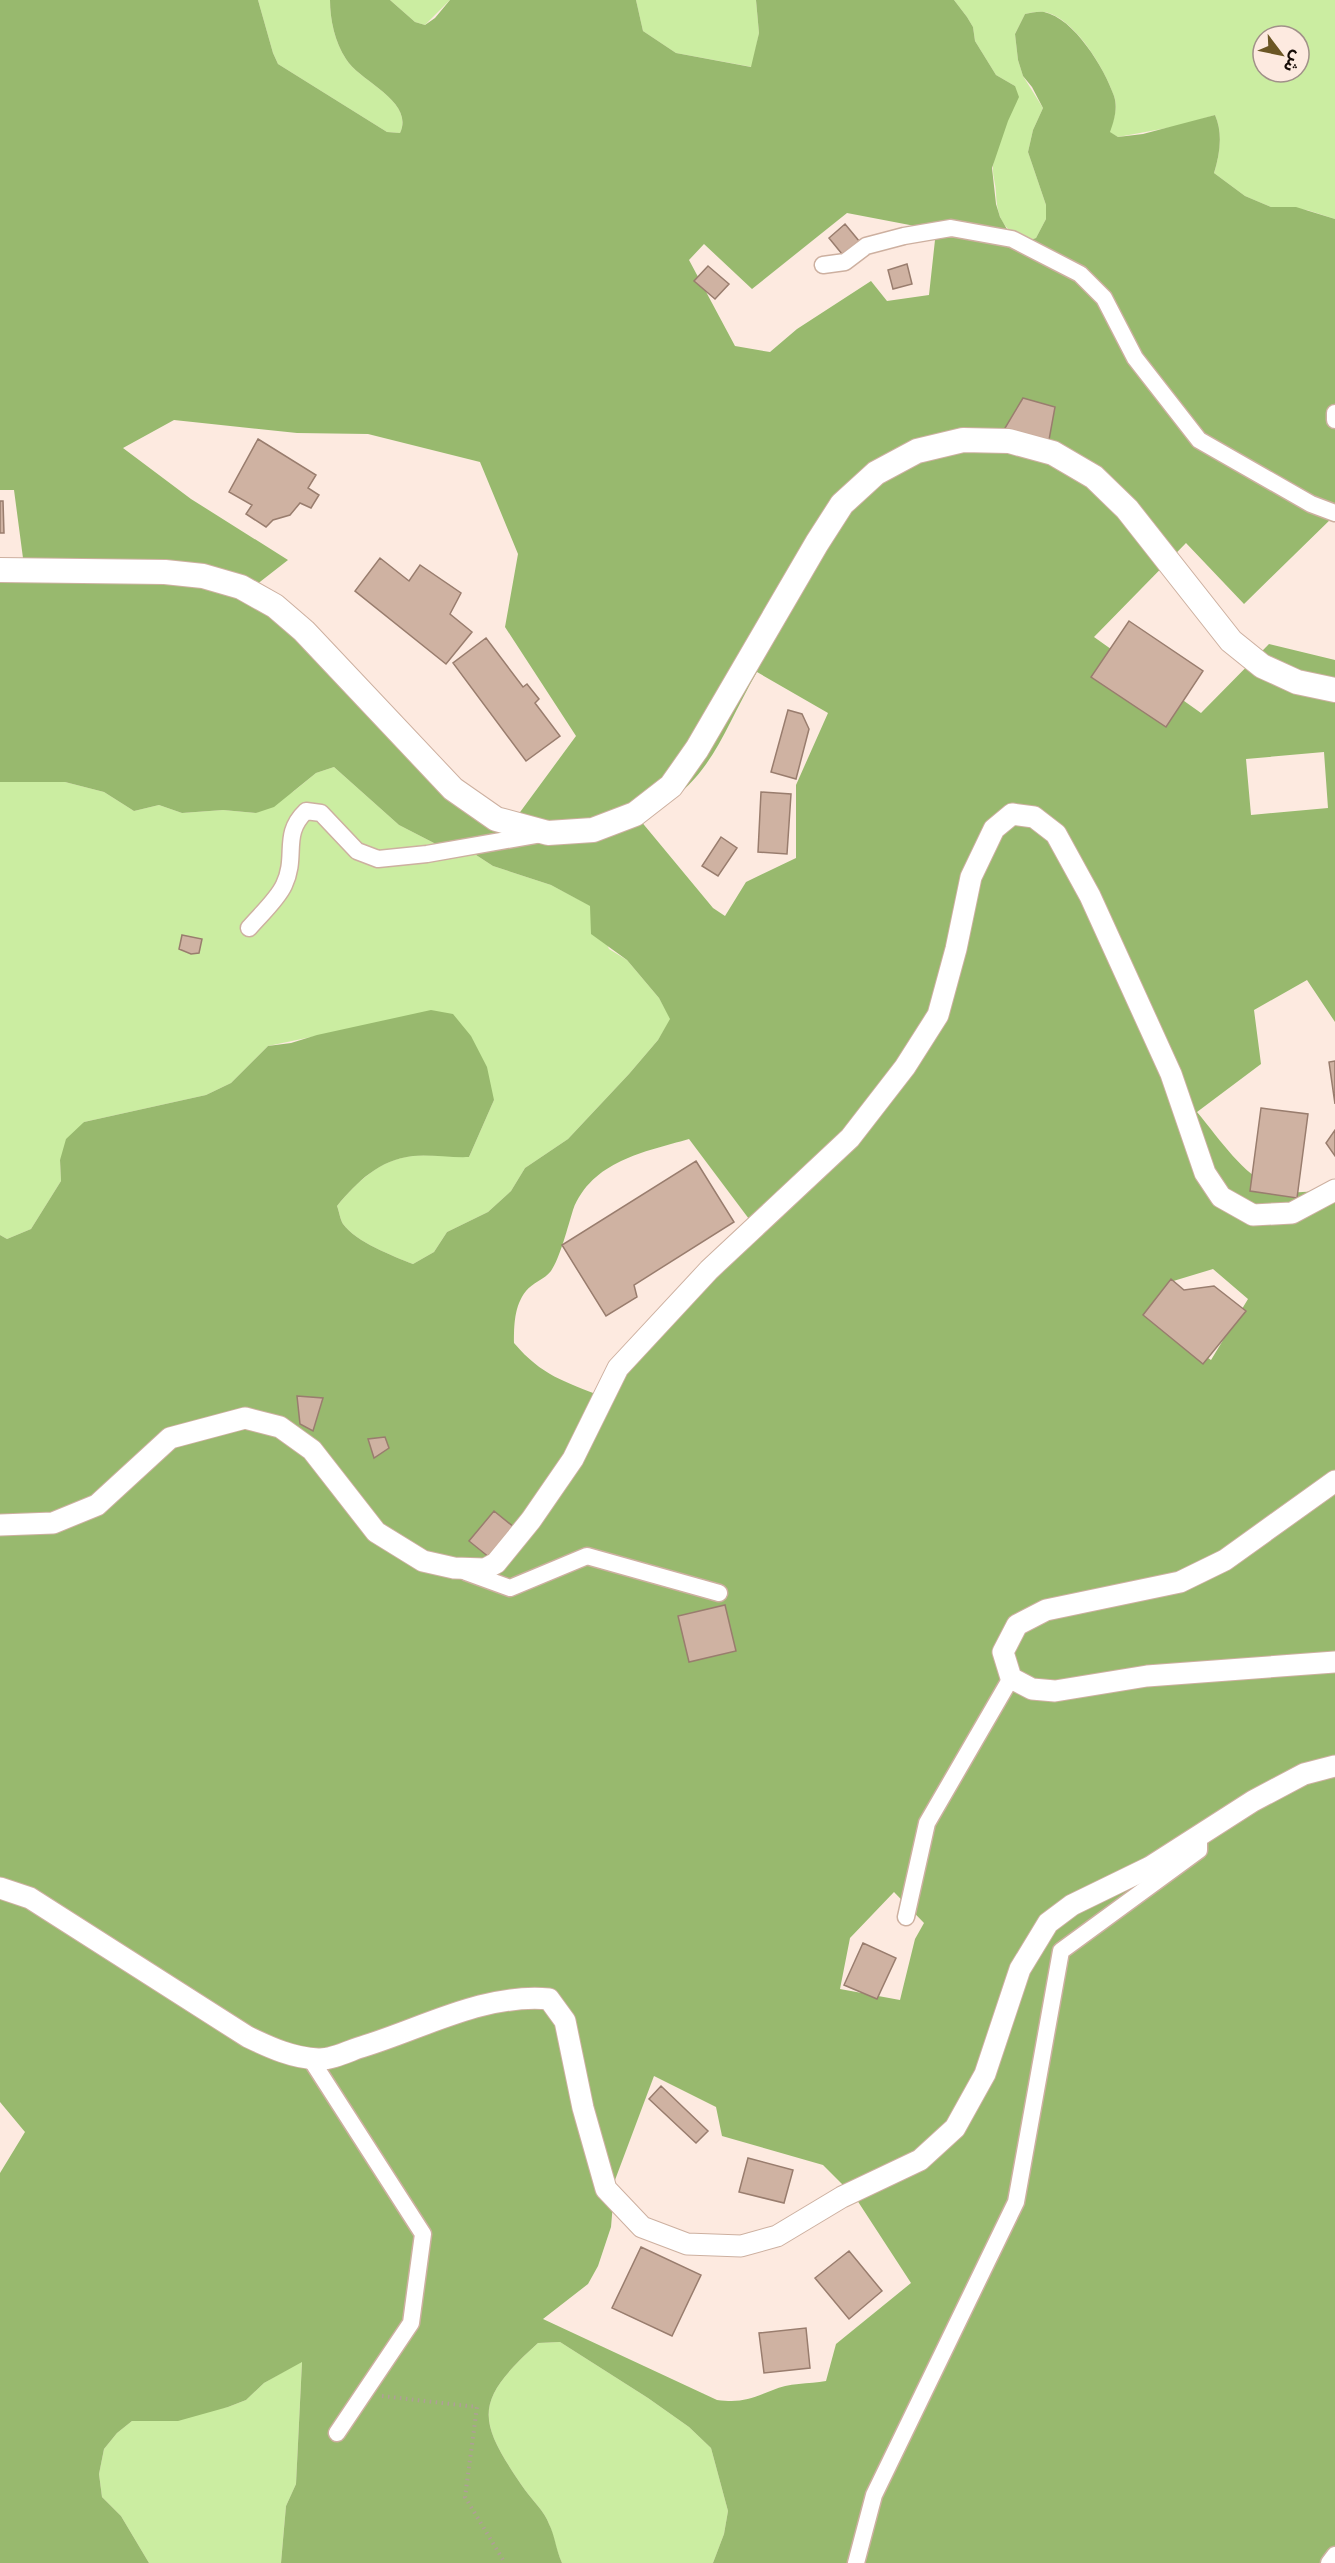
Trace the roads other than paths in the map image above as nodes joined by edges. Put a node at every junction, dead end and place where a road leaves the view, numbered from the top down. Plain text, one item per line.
1 (824, 265) dead end
2 (1335, 413) edge
3 (1335, 420) edge
4 (1335, 513) edge
5 (0, 570) edge
6 (1335, 690) edge
7 (548, 833) junction
8 (249, 928) dead end
9 (1335, 1190) edge
10 (1335, 1480) edge
11 (0, 1525) edge
12 (454, 1568) junction
13 (719, 1593) dead end
14 (1335, 1662) edge
15 (1011, 1678) junction
16 (1335, 1766) edge
17 (1199, 1835) junction
18 (0, 1888) edge
19 (906, 1917) dead end
20 (310, 2058) junction
21 (337, 2433) dead end
22 (1335, 2555) edge
23 (856, 2563) edge
24 (1329, 2563) edge

1 - 4 street
2 - 3 street
5 - 7 main road
6 - 7 main road
7 - 8 street
9 - 12 street
10 - 15 street
11 - 12 street
12 - 13 street
14 - 15 street
15 - 19 street
16 - 17 street
17 - 20 street
17 - 23 street
18 - 20 street
20 - 21 street
22 - 24 street

